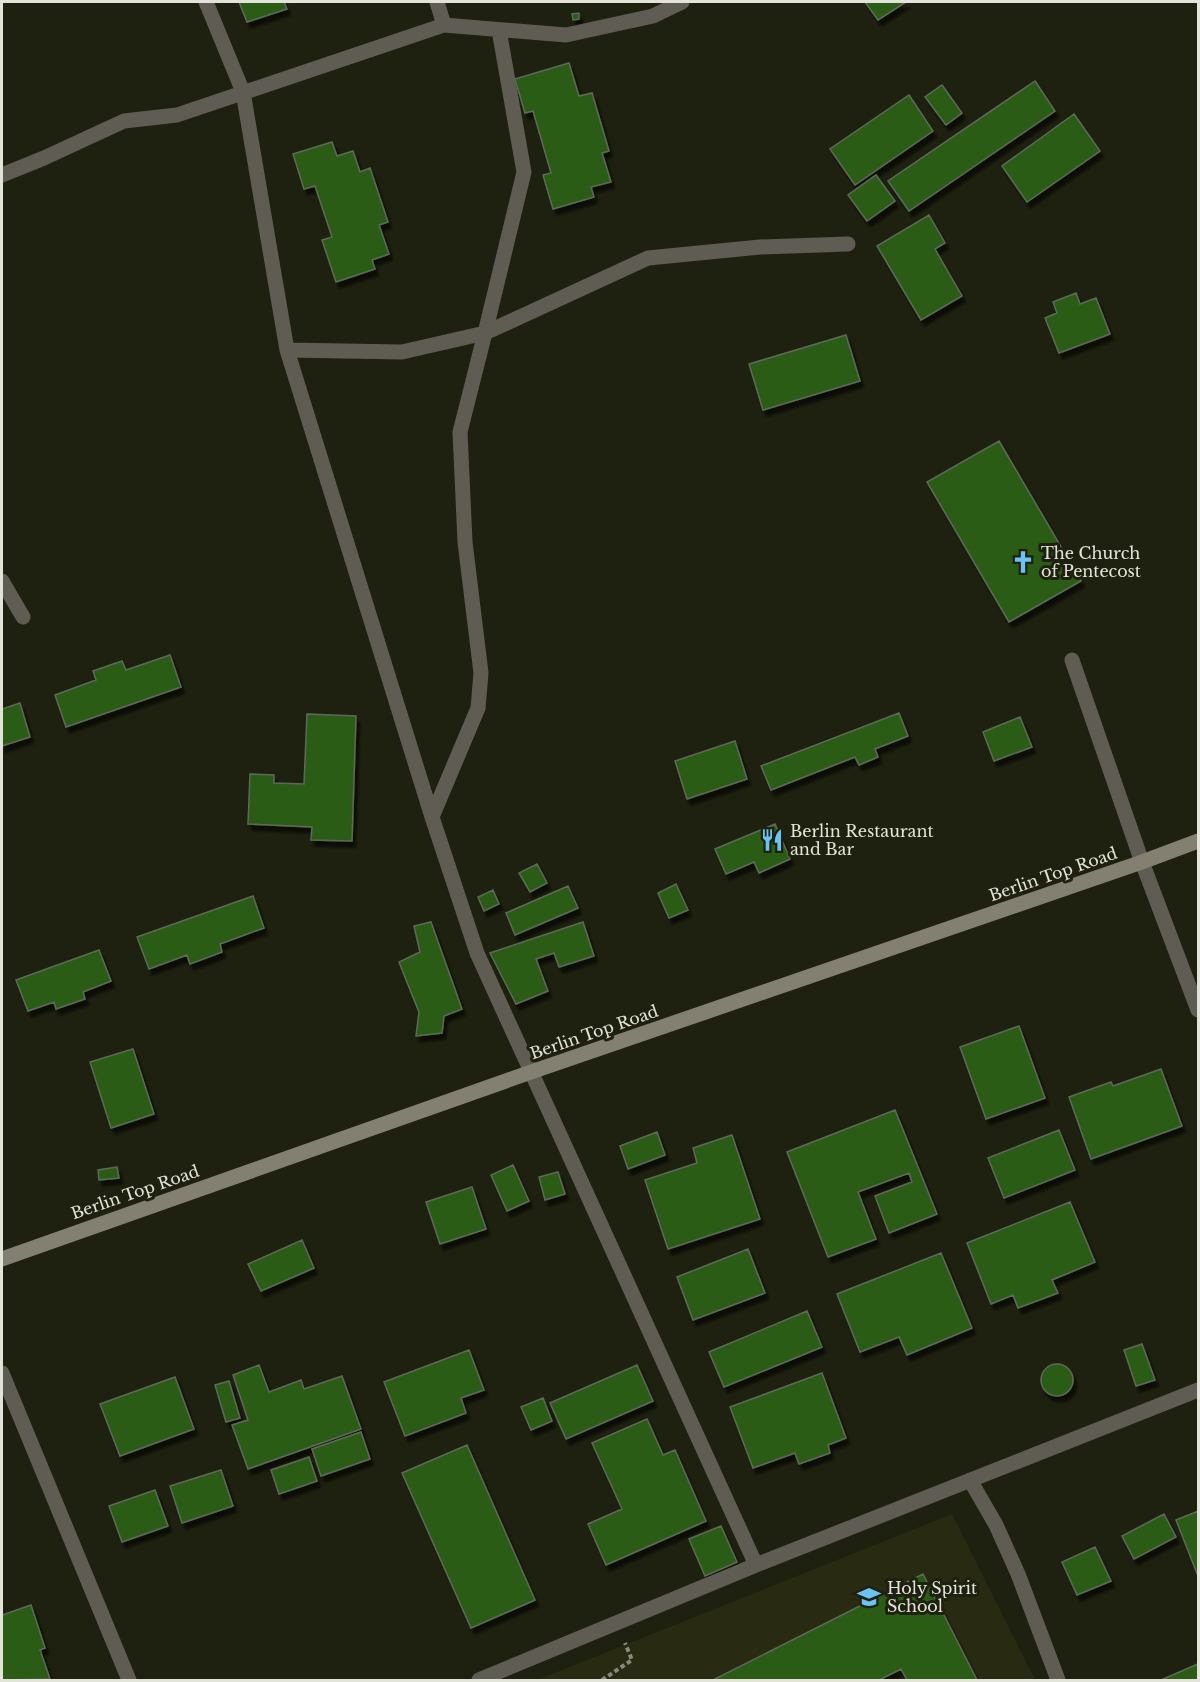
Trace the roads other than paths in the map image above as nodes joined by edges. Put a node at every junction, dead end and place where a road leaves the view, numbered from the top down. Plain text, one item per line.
1 (206, 2) edge
2 (437, 2) edge
3 (682, 2) edge
4 (444, 25) junction
5 (499, 30) junction
6 (243, 92) junction
7 (2, 175) edge
8 (848, 244) dead end
9 (485, 333) junction
10 (287, 350) junction
11 (2, 581) edge
12 (24, 616) dead end
13 (1072, 660) dead end
14 (432, 816) junction
15 (1198, 841) edge
16 (1142, 862) junction
17 (1198, 1010) edge
18 (531, 1072) junction
19 (2, 1259) edge
20 (2, 1373) edge
21 (1198, 1390) edge
22 (970, 1480) junction
23 (756, 1565) junction
24 (129, 1680) edge
25 (479, 1680) edge
26 (1058, 1680) edge

1 - 6 street
2 - 4 street
3 - 5 street
4 - 5 street
4 - 6 street
5 - 9 street
6 - 7 street
6 - 10 street
8 - 9 street
9 - 10 street
9 - 14 street
10 - 14 street
11 - 12 street
13 - 16 street
14 - 18 street
15 - 16 street, Berlin Top Road
16 - 17 street
16 - 18 street, Berlin Top Road
18 - 19 street, Berlin Top Road
18 - 23 street
20 - 24 street
21 - 22 street
22 - 23 street
22 - 26 street
23 - 25 street

